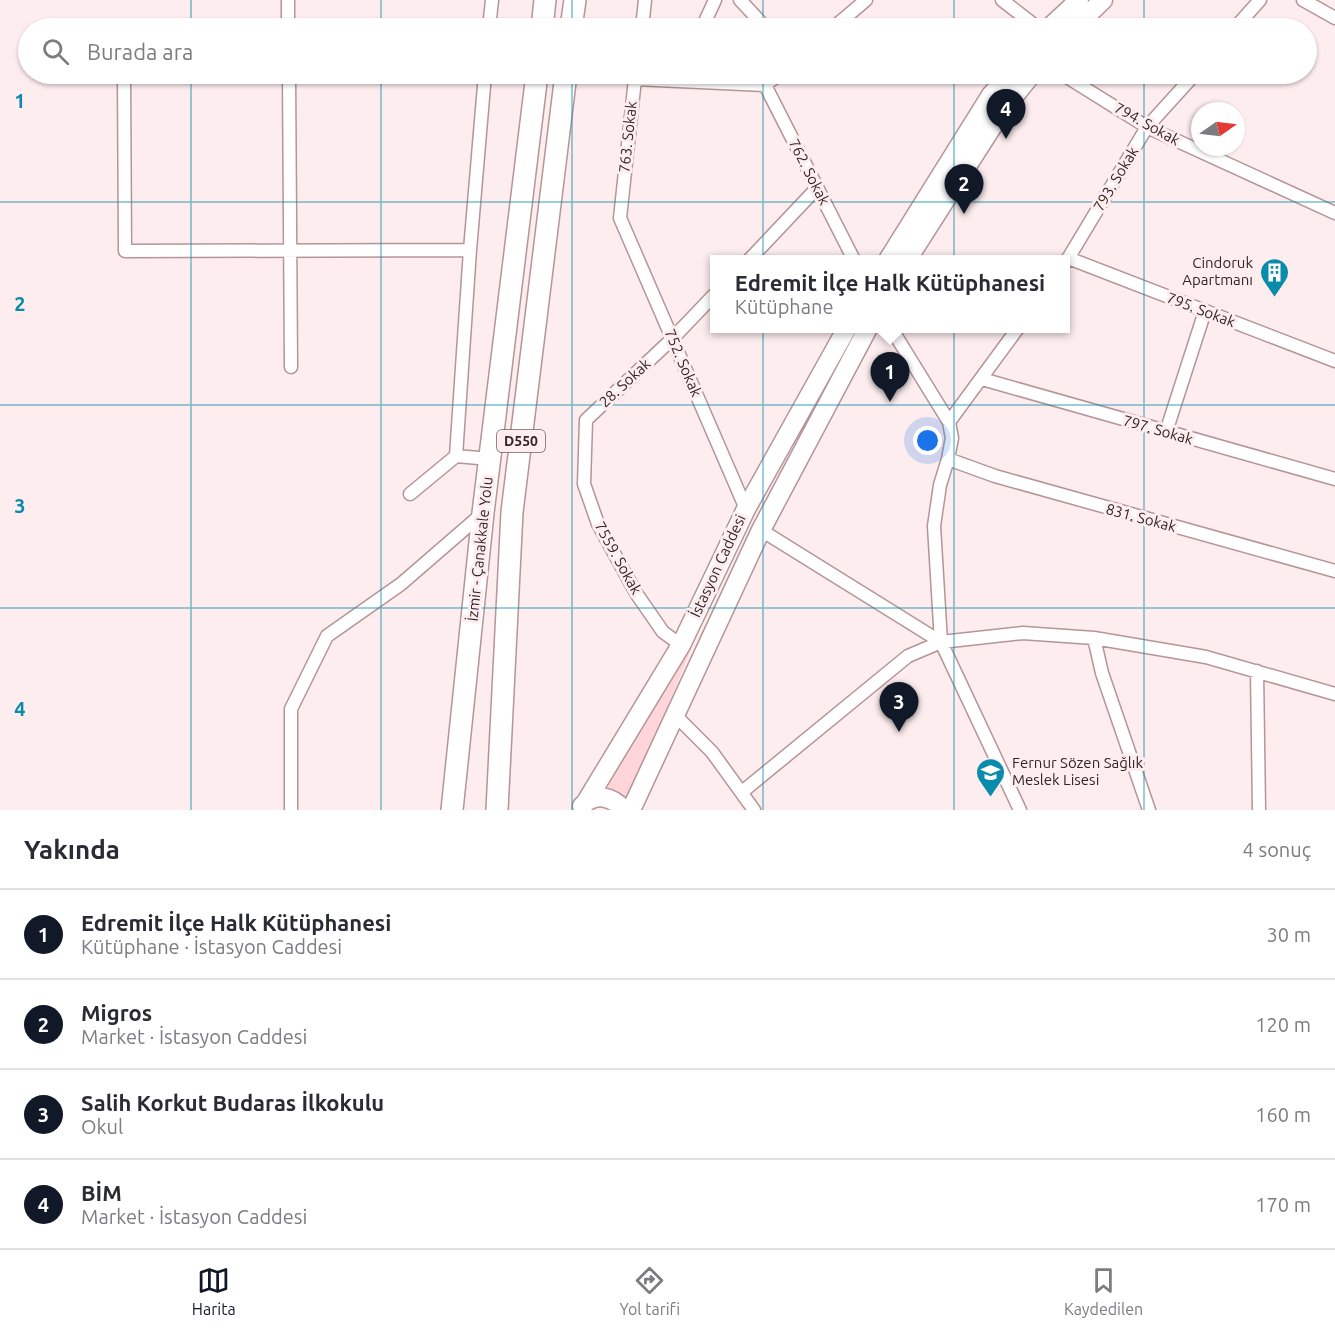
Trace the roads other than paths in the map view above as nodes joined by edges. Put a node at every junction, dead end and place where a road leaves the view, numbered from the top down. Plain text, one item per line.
1 (288, 0) edge
2 (492, 0) edge
3 (545, 0) edge
4 (575, 0) edge
5 (645, 0) edge
6 (715, 0) edge
7 (866, 0) edge
8 (1002, 0) edge
9 (1079, 0) edge
10 (1103, 0) edge
11 (1260, 0) edge
12 (1303, 0) edge
13 (745, 2) edge
14 (288, 18) edge
15 (490, 18) edge
16 (543, 18) edge
17 (572, 18) edge
18 (643, 18) edge
19 (707, 18) edge
20 (758, 18) edge
21 (845, 18) edge
22 (1025, 18) edge
23 (1060, 18) edge
24 (1084, 18) edge
25 (1244, 18) edge
26 (1335, 18) edge
27 (124, 84) edge
28 (288, 84) edge
29 (484, 84) edge
30 (536, 84) edge
31 (565, 84) edge
32 (634, 84) edge
33 (754, 84) edge
34 (1001, 84) edge
35 (1024, 84) edge
36 (1078, 84) edge
37 (1186, 84) edge
38 (765, 85) joint
39 (1147, 128) junction
40 (818, 188) junction
41 (1335, 213) edge
42 (620, 218) joint
43 (470, 250) junction
44 (290, 251) junction
45 (754, 255) edge
46 (852, 255) edge
47 (891, 255) edge
48 (910, 255) edge
49 (1070, 255) edge
50 (1070, 261) edge
51 (710, 300) edge
52 (1205, 311) junction
53 (844, 333) edge
54 (865, 333) edge
55 (894, 333) edge
56 (1014, 333) edge
57 (672, 339) junction
58 (1335, 361) edge
59 (291, 366) dead end
60 (982, 379) junction
61 (586, 420) joint
62 (949, 423) junction
63 (1166, 432) junction
64 (456, 456) junction
65 (490, 459) junction
66 (948, 459) junction
67 (1335, 479) edge
68 (410, 494) dead end
69 (746, 509) junction
70 (483, 513) junction
71 (761, 530) junction
72 (1335, 571) edge
73 (1094, 638) junction
74 (941, 642) junction
75 (681, 645) junction
76 (1257, 671) junction
77 (1335, 694) edge
78 (675, 715) junction
79 (742, 792) junction
80 (583, 806) edge
81 (291, 810) edge
82 (452, 810) edge
83 (497, 810) edge
84 (624, 810) edge
85 (631, 810) edge
86 (754, 810) edge
87 (1020, 810) edge
88 (1149, 810) edge
89 (1259, 810) edge

1 - 14 street
2 - 15 street
3 - 16 highway
4 - 17 highway
5 - 18 street
6 - 19 street
7 - 21 street
8 - 22 street
9 - 23 main road
10 - 24 main road
11 - 25 street
12 - 26 street
13 - 20 street
27 - 44 street
28 - 44 street
29 - 43 street
30 - 65 highway, İzmir - Çanakkale Yolu
31 - 83 highway, İzmir - Çanakkale Yolu / D550
32 - 42 street, 763. Sokak
33 - 38 street, 763. Sokak
34 - 47 main road
35 - 48 main road
36 - 39 street, 794. Sokak
37 - 39 street, 793. Sokak
38 - 40 street, 762. Sokak
39 - 41 street, 794. Sokak
39 - 49 street, 793. Sokak
40 - 45 street
40 - 46 street, 762. Sokak
42 - 57 street, 752. Sokak
43 - 44 street
43 - 64 street
44 - 59 street
50 - 52 street, 795. Sokak
51 - 57 street, 28. Sokak
52 - 58 street, 795. Sokak
52 - 63 street
53 - 69 main road, İstasyon Caddesi
54 - 71 main road, İstasyon Caddesi
55 - 62 street
56 - 60 street
57 - 61 street, 28. Sokak
57 - 69 street, 752. Sokak
60 - 62 street
60 - 63 street, 797. Sokak
61 - 75 street, 7559. Sokak
62 - 66 street
63 - 67 street, 797. Sokak
64 - 65 street
64 - 68 street
65 - 70 highway, İzmir - Çanakkale Yolu
66 - 72 street, 831. Sokak
66 - 74 street
69 - 75 main road, İstasyon Caddesi
70 - 81 street
70 - 82 highway, İzmir - Çanakkale Yolu
71 - 74 street
71 - 78 main road, İstasyon Caddesi
73 - 74 street
73 - 76 street
73 - 88 street
74 - 79 street
74 - 87 street
75 - 80 main road, İstasyon Caddesi
76 - 77 street
76 - 89 street
78 - 79 street
78 - 85 main road, İstasyon Caddesi
79 - 86 street
80 - 84 main road, İstasyon Caddesi

